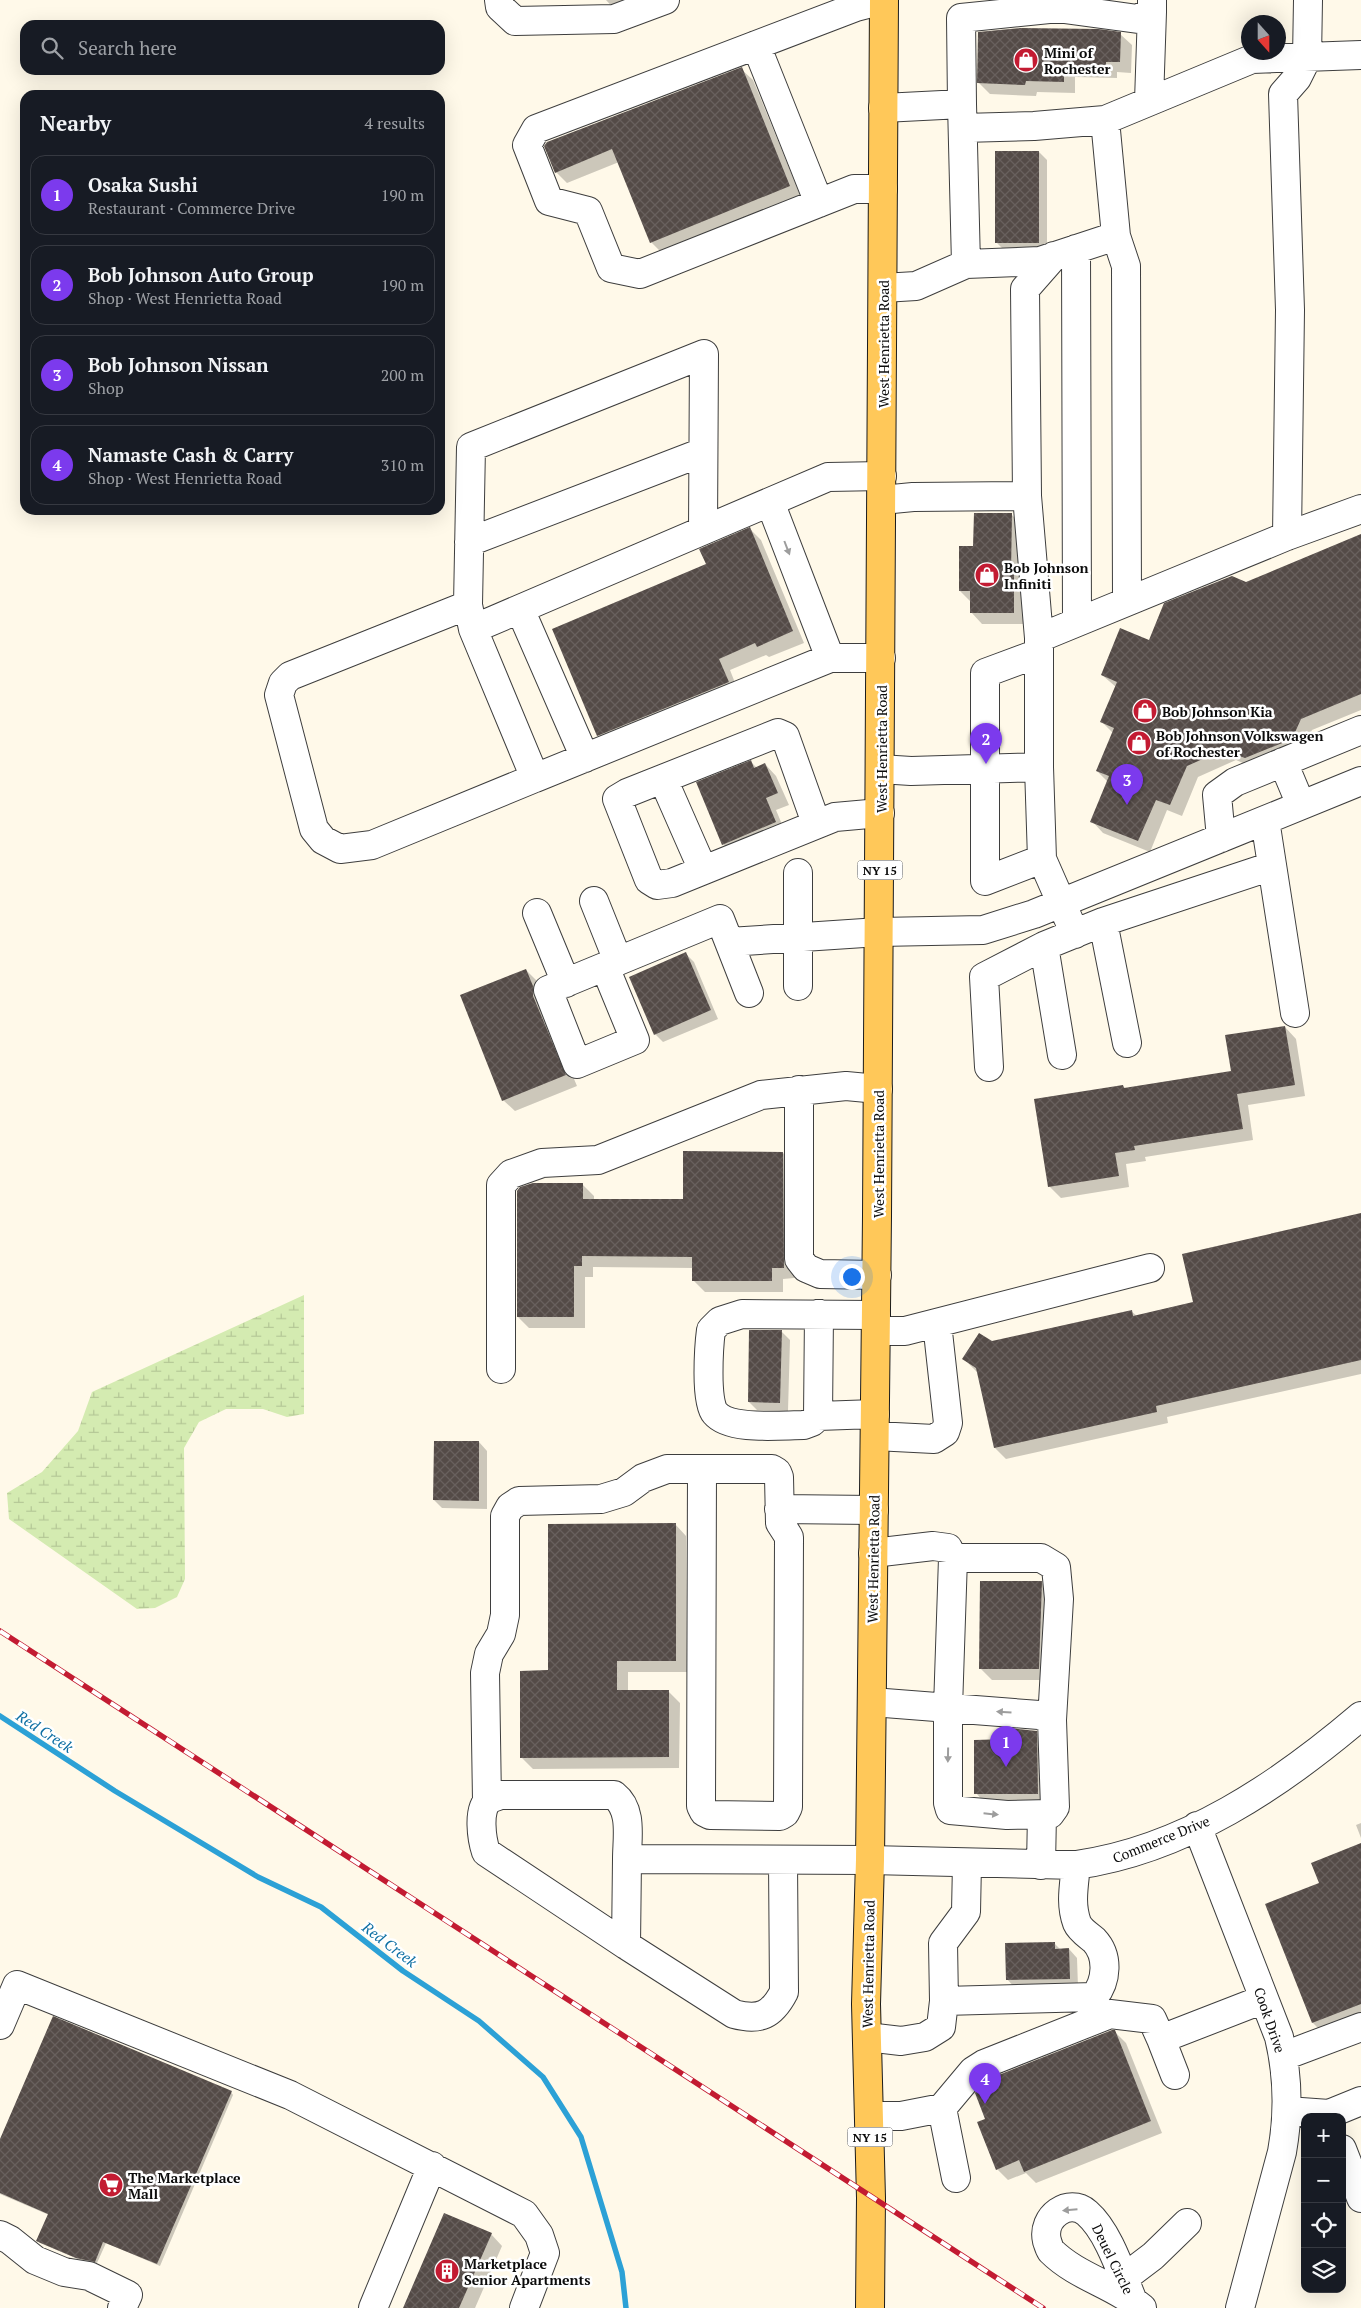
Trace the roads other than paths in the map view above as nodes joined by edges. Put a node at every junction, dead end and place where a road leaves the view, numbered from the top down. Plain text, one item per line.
1 (499, 0) edge
2 (665, 0) edge
3 (884, 0) edge
4 (1308, 0) edge
5 (1152, 6) edge
6 (756, 45) junction
7 (1361, 55) edge
8 (1307, 58) junction
9 (1149, 101) junction
10 (883, 108) junction
11 (962, 116) junction
12 (1104, 120) junction
13 (883, 189) junction
14 (819, 203) junction
15 (1116, 236) junction
16 (1065, 252) junction
17 (966, 264) junction
18 (883, 288) junction
19 (703, 452) junction
20 (882, 488) junction
21 (1027, 496) junction
22 (770, 502) junction
23 (1361, 509) edge
24 (703, 530) junction
25 (1287, 536) junction
26 (470, 542) junction
27 (1127, 602) junction
28 (520, 609) junction
29 (470, 617) junction
30 (1077, 622) junction
31 (1039, 646) junction
32 (830, 658) junction
33 (881, 658) junction
34 (1361, 730) edge
35 (585, 758) junction
36 (1283, 762) junction
37 (1039, 767) junction
38 (880, 769) junction
39 (985, 769) junction
40 (535, 778) junction
41 (663, 778) junction
42 (1361, 781) edge
43 (1301, 805) junction
44 (880, 813) junction
45 (1265, 820) junction
46 (816, 823) junction
47 (1221, 838) junction
48 (1042, 859) junction
49 (1272, 866) junction
50 (703, 870) junction
51 (798, 873) dead end
52 (594, 901) dead end
53 (1061, 902) junction
54 (537, 913) dead end
55 (1103, 922) junction
56 (879, 932) junction
57 (1075, 934) junction
58 (798, 937) junction
59 (729, 942) junction
60 (1044, 946) junction
61 (612, 964) junction
62 (566, 983) junction
63 (798, 986) dead end
64 (749, 993) dead end
65 (1296, 1013) dead end
66 (1127, 1043) dead end
67 (1062, 1055) dead end
68 (989, 1067) dead end
69 (878, 1089) junction
70 (799, 1090) junction
71 (1150, 1268) dead end
72 (877, 1275) junction
73 (819, 1314) junction
74 (876, 1323) junction
75 (937, 1323) junction
76 (501, 1369) dead end
77 (818, 1416) junction
78 (875, 1425) junction
79 (702, 1469) junction
80 (779, 1509) junction
81 (874, 1510) junction
82 (873, 1552) junction
83 (953, 1558) junction
84 (872, 1702) junction
85 (948, 1708) junction
86 (1361, 1716) edge
87 (1052, 1720) junction
88 (488, 1801) junction
89 (1042, 1814) junction
90 (1197, 1826) junction
91 (627, 1860) junction
92 (870, 1860) junction
93 (783, 1861) junction
94 (967, 1863) junction
95 (1041, 1865) junction
96 (1076, 1865) junction
97 (626, 1945) junction
98 (8, 1984) edge
99 (1264, 1999) junction
100 (944, 2001) junction
101 (0, 2024) edge
102 (1361, 2027) edge
103 (867, 2036) junction
104 (1161, 2039) junction
105 (1284, 2056) junction
106 (1175, 2075) dead end
107 (1361, 2102) edge
108 (942, 2108) junction
109 (1287, 2112) junction
110 (1301, 2113) edge
111 (1337, 2113) edge
112 (869, 2116) junction
113 (1345, 2158) edge
114 (432, 2166) junction
115 (956, 2178) dead end
116 (1361, 2198) edge
117 (1187, 2223) dead end
118 (0, 2235) edge
119 (1133, 2296) edge
120 (122, 2308) edge
121 (373, 2308) edge
122 (524, 2308) edge
123 (870, 2308) edge
124 (1240, 2308) edge

1 - 2 street
3 - 6 street
3 - 10 main road, West Henrietta Road / NY 15
4 - 8 street
5 - 9 street
5 - 11 street
6 - 14 street
6 - 14 street
7 - 8 street
8 - 9 street
8 - 25 street
9 - 12 street
10 - 11 street
10 - 13 main road, West Henrietta Road / NY 15
11 - 12 street
11 - 17 street
12 - 15 street
13 - 14 street
13 - 18 main road, West Henrietta Road / NY 15
15 - 16 street
15 - 27 street
16 - 17 street
16 - 21 street
16 - 30 street
17 - 18 street
18 - 20 main road, West Henrietta Road / NY 15
19 - 24 street
19 - 26 street
19 - 26 street
20 - 21 street
20 - 22 street
20 - 33 main road, West Henrietta Road / NY 15
21 - 31 street
22 - 24 street
22 -> 32 street
23 - 25 street
24 - 28 street
25 - 27 street
26 - 29 street
27 - 30 street
28 - 29 street
28 - 35 street
29 - 40 street
29 - 40 street
30 - 31 street
31 - 37 street
31 - 39 street
32 - 33 street
32 - 35 street
33 - 38 main road, West Henrietta Road / NY 15
34 - 36 street
35 - 40 street
36 - 43 street
36 - 47 street
37 - 39 street
37 - 48 street
38 - 39 street
38 - 44 main road, West Henrietta Road / NY 15
39 - 48 street
41 - 46 street
41 - 50 street
41 - 50 street
42 - 43 street
43 - 45 street
44 - 46 street
44 - 56 main road, West Henrietta Road / NY 15
45 - 47 street
45 - 49 street
46 - 50 street
47 - 53 street
48 - 53 street
49 - 55 street
49 - 65 street
51 - 58 street
52 - 61 street
53 - 56 street
53 - 57 street
54 - 62 street
55 - 57 street
55 - 66 street
56 - 58 street
56 - 69 main road, West Henrietta Road / NY 15
57 - 60 street
58 - 59 street
58 - 63 street
59 - 61 street
59 - 64 street
60 - 67 street
60 - 68 street
61 - 62 street
61 - 62 street
69 - 70 street
69 - 72 main road, West Henrietta Road / NY 15
70 - 72 street
70 - 76 street
71 - 75 street
72 - 74 main road, West Henrietta Road / NY 15
73 - 74 street
73 - 77 street
73 - 77 street
74 - 75 street
74 - 78 main road, West Henrietta Road / NY 15
75 - 78 street
77 - 78 street
78 - 81 main road, West Henrietta Road / NY 15
79 - 80 street
79 - 80 street
79 - 88 street
80 - 81 street
81 - 82 main road, West Henrietta Road / NY 15
82 - 83 street
82 - 84 main road, West Henrietta Road / NY 15
83 - 85 street
83 - 87 street
84 - 85 street
84 - 92 main road, West Henrietta Road / NY 15
87 -> 85 street
85 -> 89 street
86 - 90 street, Commerce Drive
87 - 89 street
88 - 91 street
88 - 97 street
89 - 95 street
90 - 96 street, Commerce Drive
90 - 99 street, Cook Drive
91 - 93 street, Commerce Drive
91 - 97 street
92 - 93 street, Commerce Drive
92 - 94 street, Commerce Drive
92 - 103 main road, West Henrietta Road / NY 15
93 - 97 street
94 - 95 street, Commerce Drive
94 - 100 street
95 - 96 street, Commerce Drive
96 - 100 street
98 - 101 street
98 - 114 street
99 - 104 street
99 - 105 street, Cook Drive
100 - 103 street
102 - 105 street
103 - 112 main road, West Henrietta Road / NY 15
104 - 106 street
104 - 108 street
105 - 109 street, Cook Drive
107 - 111 street
108 - 112 street
108 - 115 street
109 - 110 street
109 - 124 street, Cook Drive
112 - 123 main road, West Henrietta Road / NY 15
113 - 116 street
114 - 121 street
114 - 122 street
117 - 119 street
118 - 120 street

